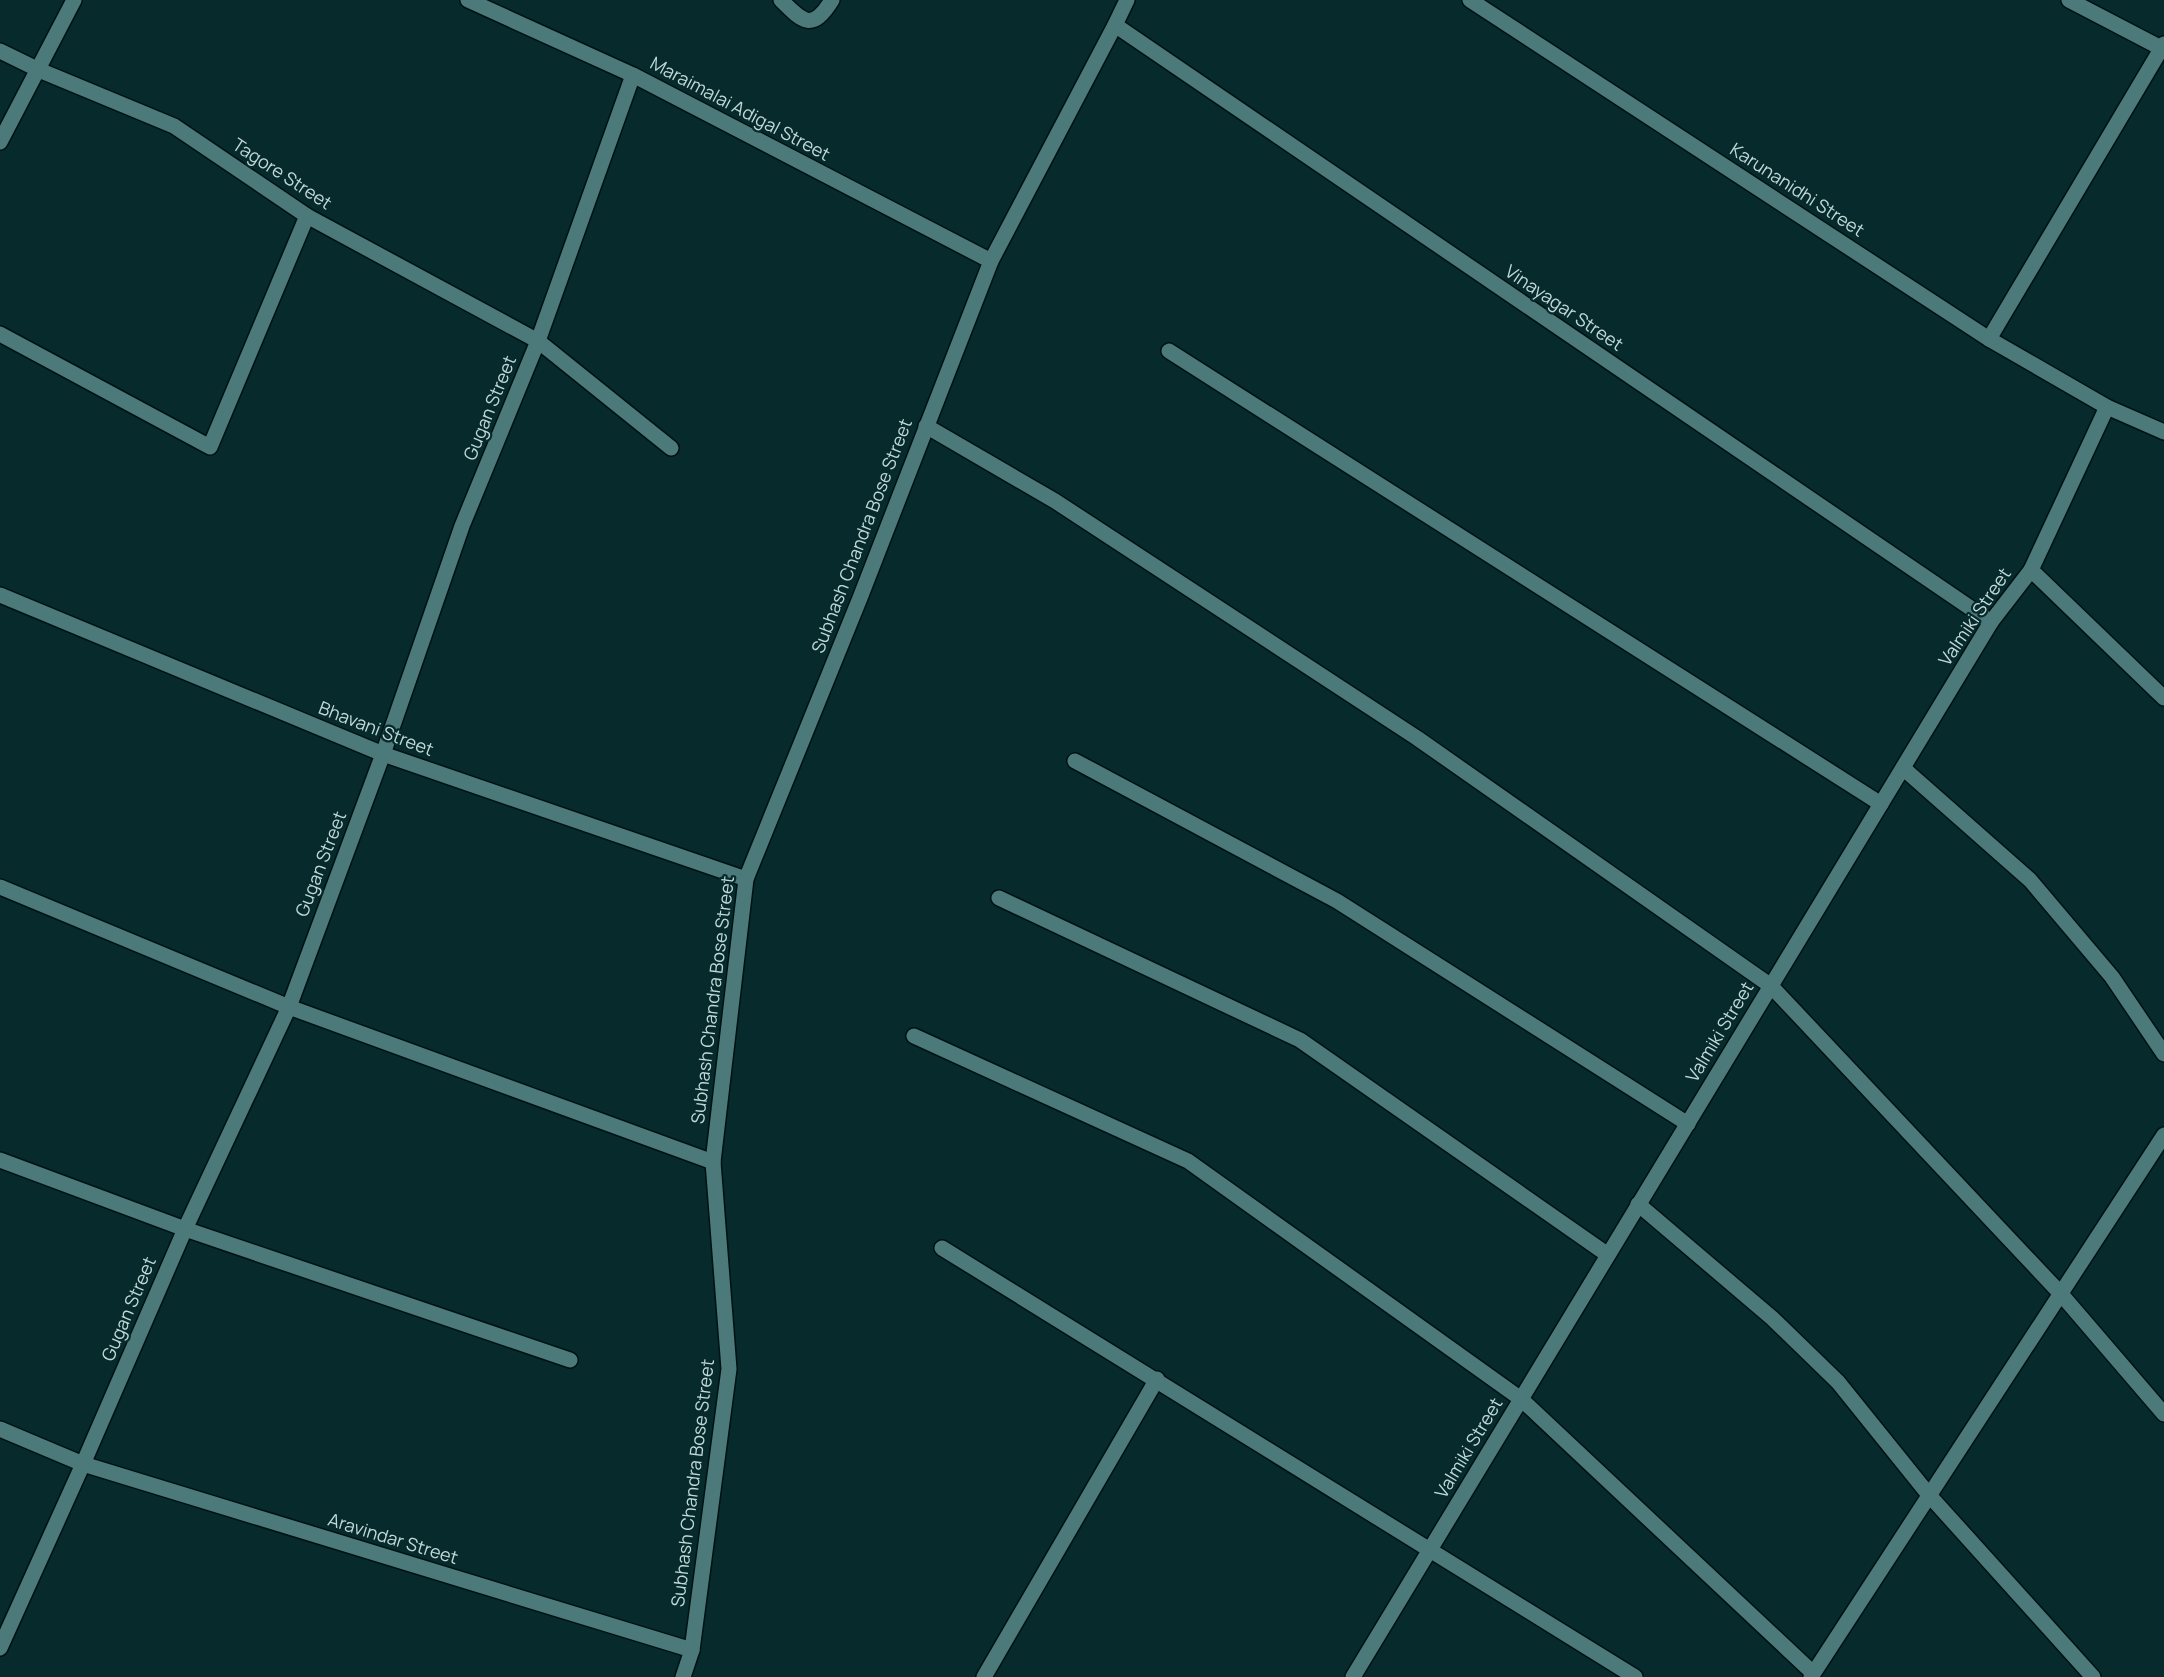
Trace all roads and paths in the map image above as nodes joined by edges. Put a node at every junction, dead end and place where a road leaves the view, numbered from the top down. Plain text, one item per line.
1 (74, 0) edge
2 (468, 0) edge
3 (781, 0) edge
4 (832, 0) edge
5 (1127, 0) edge
6 (1470, 0) edge
7 (2069, 0) edge
8 (1115, 25) junction
9 (2163, 46) edge
10 (0, 51) edge
11 (39, 70) junction
12 (633, 75) junction
13 (0, 142) edge
14 (307, 216) junction
15 (991, 261) junction
16 (0, 334) edge
17 (1989, 339) junction
18 (538, 341) junction
19 (1169, 351) dead end
20 (2107, 407) junction
21 (926, 426) junction
22 (2164, 432) edge
23 (671, 448) dead end
24 (2031, 570) junction
25 (0, 595) edge
26 (1991, 622) junction
27 (2164, 698) edge
28 (383, 754) junction
29 (1075, 761) dead end
30 (1903, 768) junction
31 (1881, 804) junction
32 (746, 879) junction
33 (0, 887) edge
34 (999, 898) dead end
35 (1771, 986) junction
36 (289, 1007) junction
37 (914, 1036) dead end
38 (2164, 1054) edge
39 (1688, 1124) junction
40 (2164, 1135) edge
41 (0, 1160) edge
42 (713, 1162) junction
43 (1638, 1204) junction
44 (184, 1229) junction
45 (942, 1248) dead end
46 (1608, 1255) junction
47 (2061, 1293) junction
48 (570, 1360) dead end
49 (1157, 1379) junction
50 (1521, 1399) junction
51 (2164, 1414) edge
52 (0, 1429) edge
53 (83, 1464) junction
54 (1929, 1495) junction
55 (1429, 1551) junction
56 (0, 1648) edge
57 (692, 1650) junction
58 (1812, 1675) edge
59 (683, 1677) edge
60 (984, 1677) edge
61 (1353, 1677) edge
62 (1635, 1677) edge
63 (2093, 1677) edge

1 - 11 street
2 - 12 street, Maraimalai Adigal Street
3 - 4 street
5 - 8 street, Subhash Chandra Bose Street
6 - 17 street, Karunanidhi Street
7 - 9 street
8 - 15 street, Subhash Chandra Bose Street
8 - 26 street, Vinayagar Street
9 - 17 street
10 - 11 street, Tagore Street
11 - 13 street
11 - 14 street, Tagore Street
12 - 15 street, Maraimalai Adigal Street
12 - 18 street, Gugan Street
14 - 16 street
14 - 18 street, Tagore Street
15 - 21 street, Subhash Chandra Bose Street
17 - 20 street, Karunanidhi Street
18 - 23 street, Tagore Street
18 - 28 street, Gugan Street
19 - 31 street
20 - 22 street, Karunanidhi Street
20 - 24 street
21 - 32 street, Subhash Chandra Bose Street
21 - 35 street
24 - 26 street, Valmiki Street
24 - 27 street, Valmiki Street
25 - 28 street, Bhavani Street
26 - 30 street, Valmiki Street
28 - 32 street, Bhavani Street
28 - 36 street, Gugan Street
29 - 39 street
30 - 31 street, Valmiki Street
30 - 38 street
31 - 35 street, Valmiki Street
32 - 42 street, Subhash Chandra Bose Street
33 - 36 street
34 - 46 street
35 - 39 street, Valmiki Street
35 - 47 street
36 - 42 street
36 - 44 street, Gugan Street
37 - 50 street
39 - 43 street, Valmiki Street
40 - 47 street
41 - 44 street
42 - 57 street, Subhash Chandra Bose Street
43 - 46 street, Valmiki Street
43 - 54 street
44 - 48 street
44 - 53 street, Gugan Street
45 - 49 street
46 - 50 street, Valmiki Street
47 - 51 street
47 - 54 street
49 - 55 street
49 - 60 street
50 - 55 street, Valmiki Street
50 - 58 street
52 - 53 street, Aravindar Street
53 - 56 street, Gugan Street
53 - 57 street, Aravindar Street
54 - 58 street
54 - 63 street
55 - 61 street, Valmiki Street
55 - 62 street
57 - 59 street, Subhash Chandra Bose Street

